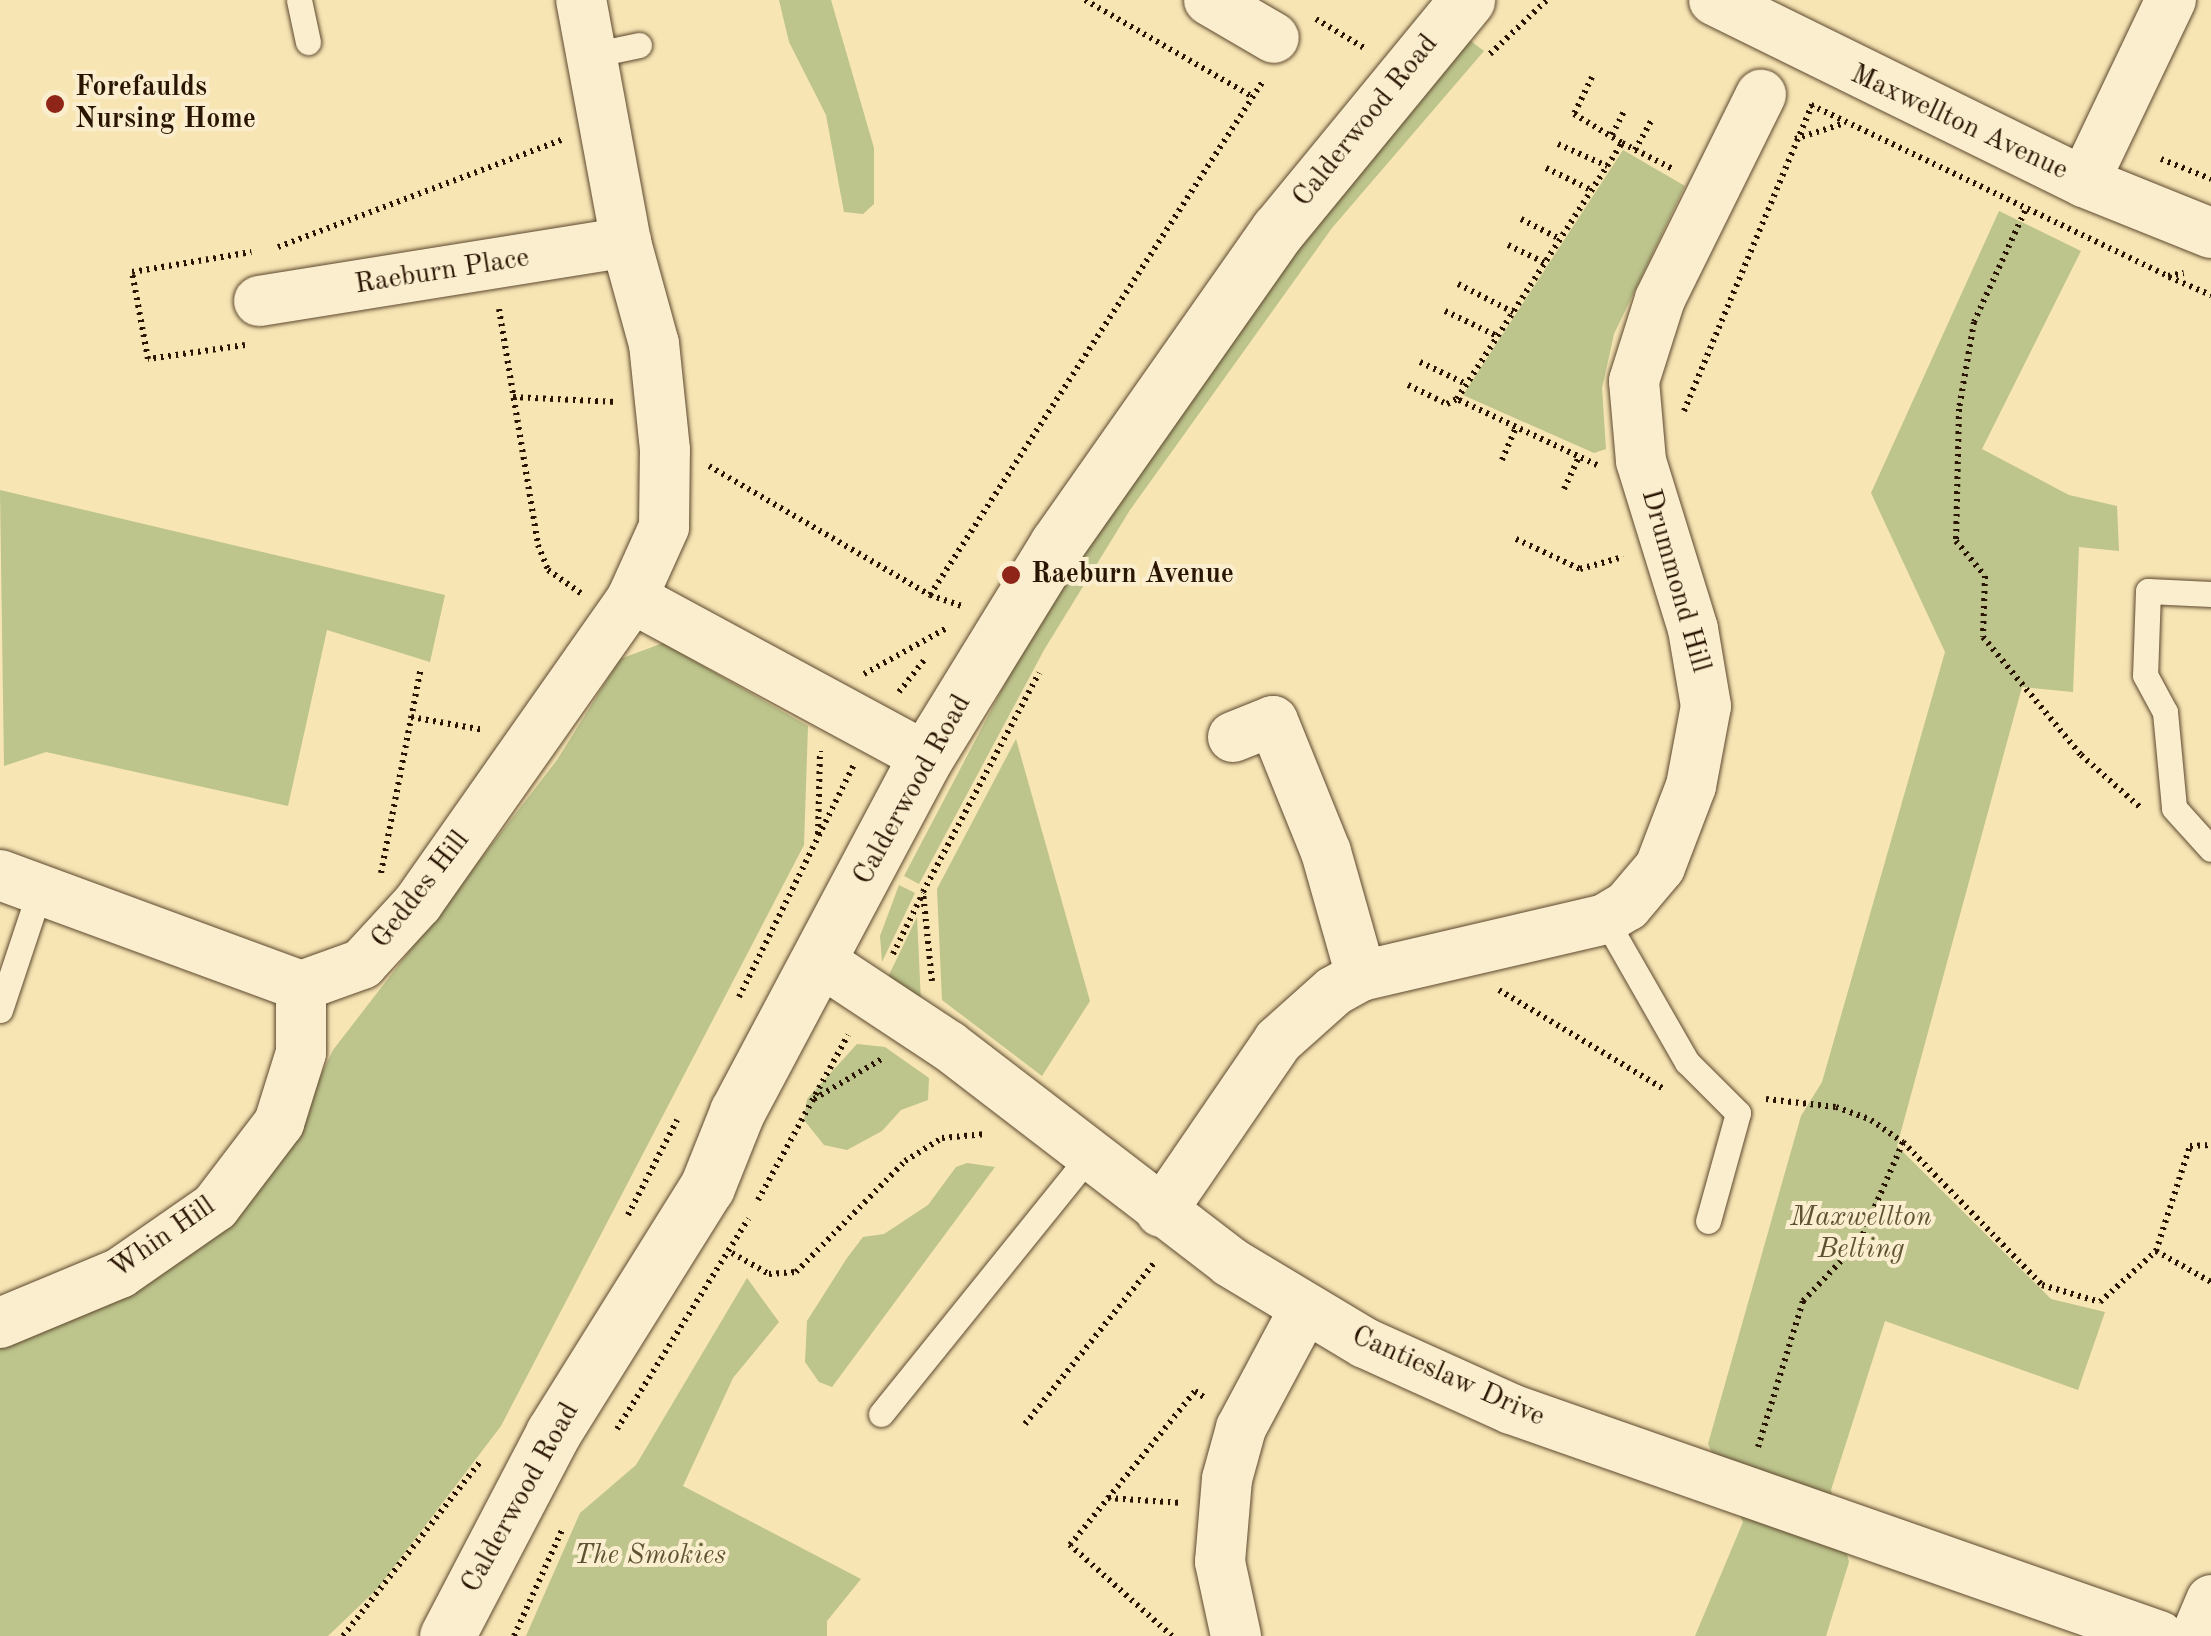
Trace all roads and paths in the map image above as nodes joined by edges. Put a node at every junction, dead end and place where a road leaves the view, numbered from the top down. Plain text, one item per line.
1 (299, 0) edge
2 (581, 0) edge
3 (1085, 0) edge
4 (1209, 0) edge
5 (1467, 0) edge
6 (1547, 0) edge
7 (1714, 0) edge
8 (2172, 0) edge
9 (1274, 38) junction
10 (308, 42) dead end
11 (639, 45) dead end
12 (1371, 52) dead end
13 (592, 55) junction
14 (1484, 62) dead end
15 (1592, 77) dead end
16 (1761, 95) dead end
17 (1253, 97) junction
18 (1812, 106) dead end
19 (1625, 109) dead end
20 (1651, 121) dead end
21 (1846, 122) dead end
22 (1612, 135) junction
23 (1796, 140) junction
24 (1622, 143) junction
25 (1558, 144) dead end
26 (1635, 150) junction
27 (1607, 166) junction
28 (1546, 168) dead end
29 (2084, 182) junction
30 (1592, 190) junction
31 (1714, 191) junction
32 (2025, 210) dead end
33 (1521, 219) dead end
34 (2211, 234) edge
35 (1560, 239) junction
36 (626, 242) junction
37 (1508, 244) dead end
38 (1544, 263) junction
39 (491, 264) junction
40 (2168, 276) dead end
41 (1458, 284) dead end
42 (2211, 295) edge
43 (259, 300) dead end
44 (1445, 310) dead end
45 (1513, 312) junction
46 (1497, 336) junction
47 (1420, 362) dead end
48 (1466, 384) junction
49 (1408, 386) dead end
50 (513, 397) junction
51 (1457, 399) junction
52 (662, 422) junction
53 (1516, 429) junction
54 (1579, 457) junction
55 (1502, 460) dead end
56 (1564, 488) dead end
57 (1650, 489) junction
58 (1516, 540) dead end
59 (1668, 546) junction
60 (2211, 594) edge
61 (930, 595) junction
62 (964, 606) dead end
63 (624, 608) junction
64 (421, 668) dead end
65 (1041, 670) dead end
66 (412, 716) junction
67 (1233, 737) dead end
68 (533, 740) junction
69 (926, 757) junction
70 (2146, 812) dead end
71 (2211, 850) edge
72 (20, 882) edge
73 (378, 888) dead end
74 (924, 892) junction
75 (1605, 919) junction
76 (1471, 951) junction
77 (820, 961) junction
78 (885, 970) dead end
79 (1361, 976) junction
80 (301, 986) junction
81 (934, 1002) dead end
82 (0, 1010) edge
83 (856, 1019) dead end
84 (892, 1053) dead end
85 (813, 1099) junction
86 (1738, 1113) junction
87 (1000, 1132) dead end
88 (1903, 1142) junction
89 (2211, 1146) edge
90 (1090, 1156) junction
91 (1708, 1221) dead end
92 (1159, 1236) junction
93 (2156, 1251) junction
94 (732, 1253) junction
95 (2211, 1282) edge
96 (1304, 1310) junction
97 (0, 1323) edge
98 (1209, 1402) dead end
99 (882, 1414) dead end
100 (1024, 1424) dead end
101 (608, 1443) dead end
102 (1743, 1491) junction
103 (1108, 1498) junction
104 (1197, 1504) dead end
105 (572, 1510) dead end
106 (2211, 1600) edge
107 (1174, 1635) edge
108 (447, 1636) edge
109 (514, 1636) edge
110 (1236, 1636) edge
111 (2159, 1636) edge
112 (2196, 1636) edge

1 - 10 lane
2 - 13 street
3 - 17 path
4 - 9 street
5 - 69 street, Calderwood Road
6 - 14 path
7 - 29 street, Maxwellton Avenue
8 - 29 street
9 - 12 path
9 - 17 path
11 - 13 lane
13 - 36 street
15 - 22 path
16 - 31 street, Drummond Hill
17 - 61 path
18 - 23 path
19 - 22 path
20 - 26 path
21 - 23 path
22 - 24 path
23 - 57 path
24 - 26 path
24 - 27 path
25 - 27 path
26 - 31 path
27 - 30 path
28 - 30 path
29 - 34 street, Maxwellton Avenue
30 - 35 path
31 - 57 street, Drummond Hill
32 - 70 path
33 - 35 path
35 - 38 path
36 - 39 street, Raeburn Place
36 - 52 street
37 - 38 path
38 - 45 path
39 - 43 street, Raeburn Place
39 - 50 path
40 - 42 path
41 - 45 path
44 - 46 path
45 - 46 path
46 - 48 path
47 - 48 path
48 - 51 path
49 - 51 path
50 - 52 path
50 - 63 path
51 - 53 path
52 - 61 path
52 - 63 street
53 - 54 path
53 - 55 path
54 - 56 path
54 - 57 path
57 - 59 street, Drummond Hill
58 - 59 path
59 - 75 street, Drummond Hill
60 - 71 lane
61 - 62 path
63 - 68 street, Geddes Hill
63 - 69 street
64 - 66 path
65 - 74 path
66 - 68 path
66 - 73 path
67 - 79 street
68 - 80 street, Geddes Hill
69 - 77 street, Calderwood Road
72 - 80 street
72 - 82 lane
74 - 78 path
74 - 81 path
75 - 76 street, Drummond Hill
75 - 86 lane
76 - 79 street, Drummond Hill
76 - 86 path
77 - 90 street, Cantieslaw Drive
77 - 108 street, Calderwood Road
79 - 92 street, Drummond Hill
80 - 97 street, Whin Hill
83 - 85 path
84 - 85 path
85 - 94 path
86 - 88 path
86 - 91 lane
87 - 94 path
88 - 93 path
88 - 102 path
89 - 93 path
90 - 92 street, Cantieslaw Drive
90 - 99 lane
92 - 96 street, Cantieslaw Drive
92 - 100 path
93 - 95 path
94 - 101 path
96 - 102 street, Cantieslaw Drive
96 - 110 street
98 - 103 path
102 - 111 street, Cantieslaw Drive
103 - 104 path
103 - 107 path
105 - 109 path
106 - 112 street

